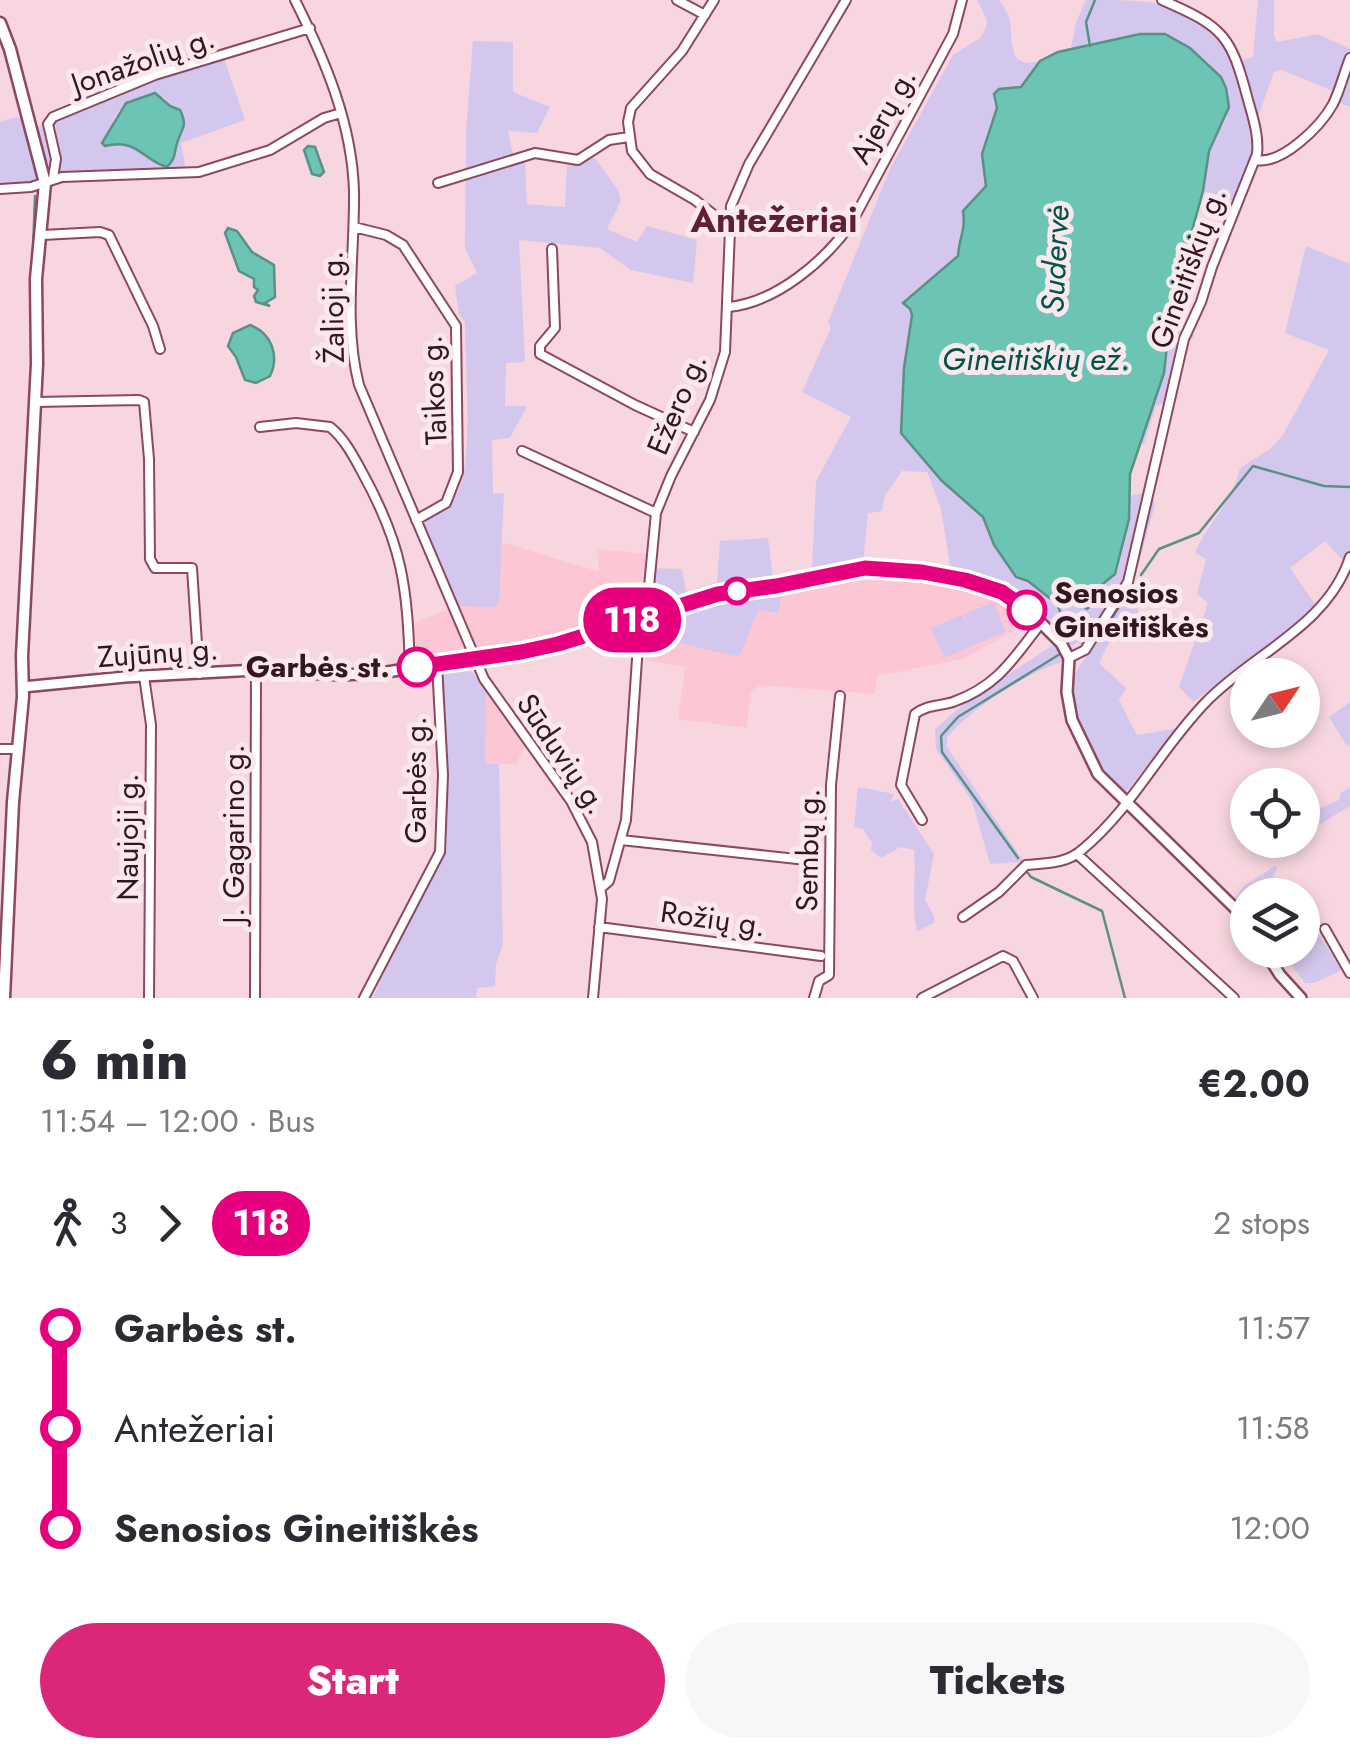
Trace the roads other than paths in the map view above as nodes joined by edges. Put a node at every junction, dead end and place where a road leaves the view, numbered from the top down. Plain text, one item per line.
1 (296, 0) edge
2 (676, 0) edge
3 (714, 0) edge
4 (846, 0) edge
5 (962, 0) edge
6 (1162, 0) edge
7 (1179, 4) edge
8 (705, 15) junction
9 (0, 23) edge
10 (310, 28) junction
11 (1350, 58) edge
12 (341, 113) junction
13 (629, 138) junction
14 (1256, 160) junction
15 (49, 180) junction
16 (438, 183) dead end
17 (0, 190) edge
18 (729, 222) junction
19 (354, 227) junction
20 (42, 235) junction
21 (552, 248) dead end
22 (729, 306) junction
23 (160, 349) dead end
24 (35, 402) junction
25 (260, 427) dead end
26 (694, 432) junction
27 (522, 451) dead end
28 (656, 513) junction
29 (416, 520) junction
30 (1350, 557) edge
31 (652, 614) junction
32 (637, 618) junction
33 (1041, 623) junction
34 (1069, 658) junction
35 (476, 659) junction
36 (437, 664) junction
37 (410, 668) junction
38 (256, 670) junction
39 (199, 674) junction
40 (144, 676) junction
41 (23, 687) junction
42 (840, 696) dead end
43 (0, 749) edge
44 (18, 749) junction
45 (1126, 805) junction
46 (922, 820) dead end
47 (622, 840) junction
48 (1077, 854) junction
49 (816, 861) dead end
50 (602, 888) junction
51 (1230, 901) edge
52 (963, 917) dead end
53 (599, 927) junction
54 (1326, 929) dead end
55 (821, 956) dead end
56 (1276, 968) edge
57 (1350, 973) edge
58 (4, 998) edge
59 (150, 998) edge
60 (255, 998) edge
61 (364, 998) edge
62 (593, 998) edge
63 (814, 998) edge
64 (922, 998) edge
65 (1033, 998) edge
66 (1234, 998) edge
67 (1301, 998) edge

1 - 10 street, Žalioji g.
2 - 8 street
3 - 8 street
4 - 18 street, Ežero g.
5 - 22 street, Ajerų g.
6 - 7 street, Gineitiškių g.
7 - 14 street, Gineitiškių g.
8 - 13 street
9 - 15 main road
10 - 12 street, Žalioji g.
10 - 15 street, Jonažolių g.
11 - 14 street
12 - 15 street
12 - 19 street, Žalioji g.
13 - 16 street
13 - 18 street
14 - 34 street, Gineitiškių g.
15 - 17 street
15 - 20 main road
18 - 22 street, Ežero g.
19 - 29 street, Žalioji g.
19 - 29 street, Taikos g.
20 - 23 street
20 - 24 main road
21 - 26 street
22 - 26 street, Ežero g.
24 - 39 street
24 - 41 main road
25 - 37 street
26 - 28 street, Ežero g.
27 - 28 street
28 - 31 street, Ežero g.
29 - 35 street, Žalioji g.
30 - 45 street
31 - 32 street, Zujūnų g.
31 - 33 street, Zujūnų g.
32 - 35 street, Zujūnų g.
32 - 47 street
33 - 34 street, Zujūnų g.
33 - 46 street
34 - 45 street
35 - 36 street, Zujūnų g.
35 - 50 street, Sūduvių g.
36 - 37 street, Zujūnų g.
36 - 61 street, Garbės g.
37 - 38 street, Zujūnų g.
38 - 39 street, Zujūnų g.
38 - 60 street, J. Gagarino g.
39 - 40 street, Zujūnų g.
40 - 41 street, Zujūnų g.
40 - 59 street, Naujoji g.
41 - 44 main road
42 - 63 street, Sembų g.
43 - 44 street
44 - 58 main road
45 - 48 street
45 - 51 street
47 - 49 street
47 - 50 street
48 - 52 street
48 - 66 street
50 - 53 street, Sūduvių g.
53 - 55 street, Rožių g.
53 - 62 street, Sūduvių g.
54 - 57 street
56 - 67 street
64 - 65 street

